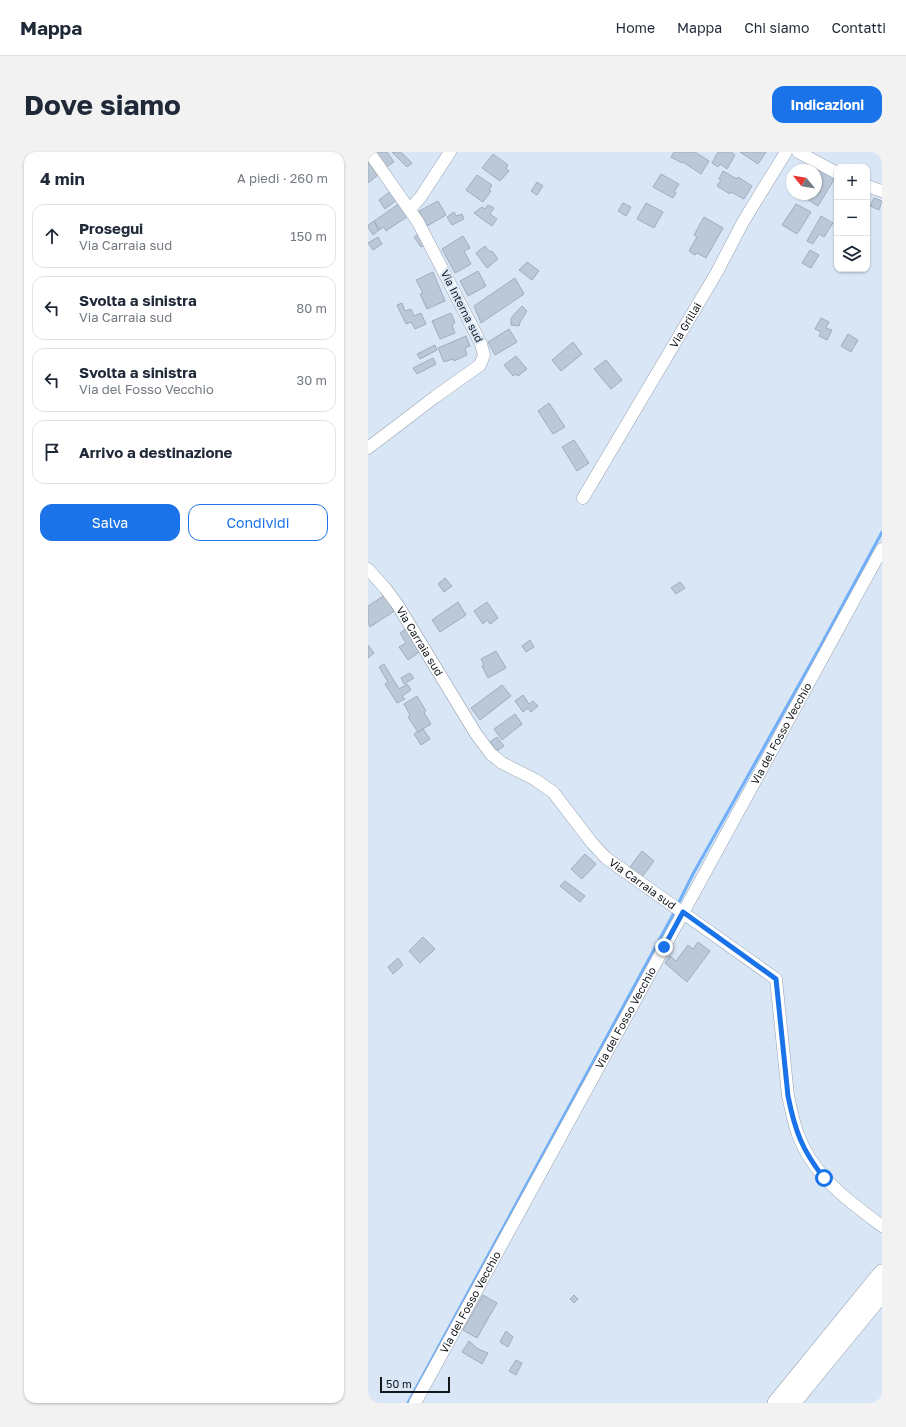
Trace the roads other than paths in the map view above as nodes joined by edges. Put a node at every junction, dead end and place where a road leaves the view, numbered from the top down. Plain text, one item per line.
1 (370, 152) edge
2 (450, 152) edge
3 (786, 152) edge
4 (798, 152) edge
5 (834, 171) edge
6 (870, 187) edge
7 (882, 191) edge
8 (410, 209) junction
9 (368, 448) edge
10 (583, 498) dead end
11 (882, 549) edge
12 (368, 569) edge
13 (678, 909) junction
14 (882, 1226) edge
15 (882, 1273) edge
16 (882, 1293) edge
17 (416, 1403) edge
18 (776, 1403) edge
19 (792, 1403) edge

1 - 8 street, Via Interna sud
2 - 8 street
3 - 10 street, Via Grillai
4 - 5 street
6 - 7 street
8 - 9 street, Via Interna sud
11 - 13 street, Via del Fosso Vecchio
12 - 13 street, Via Carraia sud
13 - 14 street, Via Carraia sud
13 - 17 street, Via del Fosso Vecchio
15 - 18 highway
16 - 19 highway

